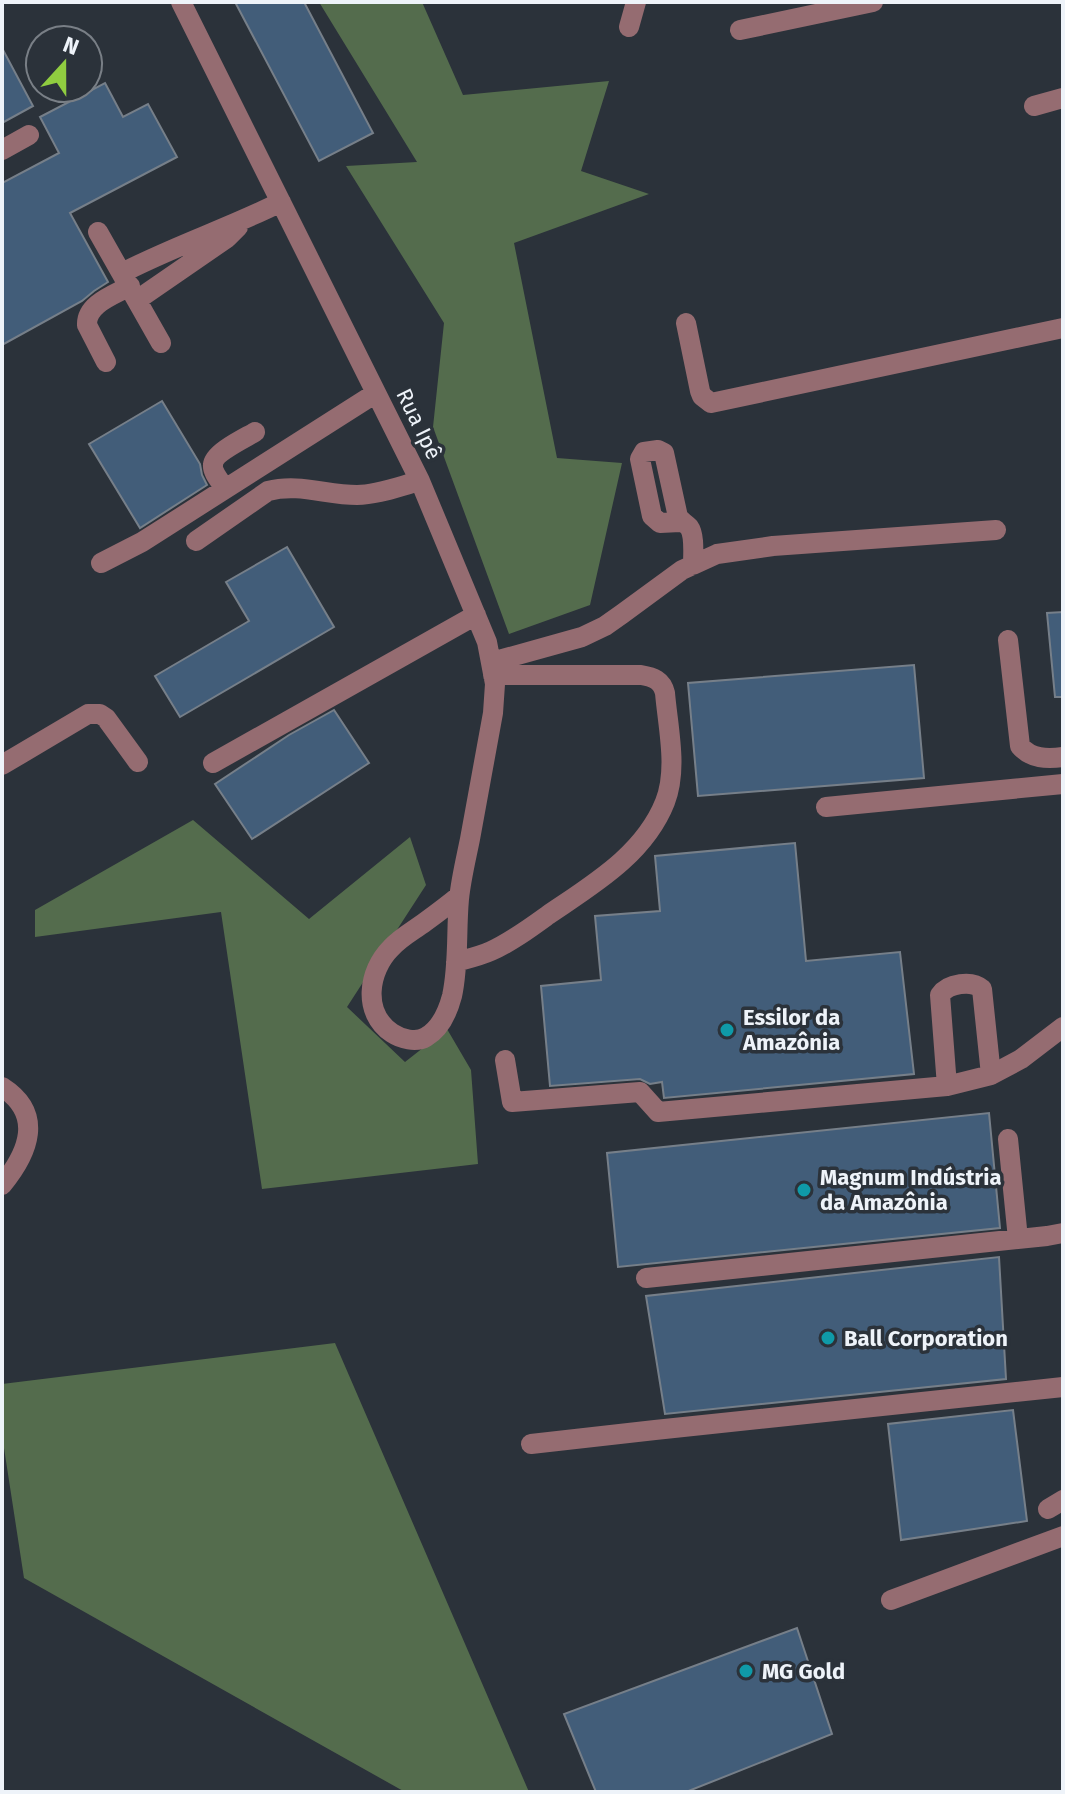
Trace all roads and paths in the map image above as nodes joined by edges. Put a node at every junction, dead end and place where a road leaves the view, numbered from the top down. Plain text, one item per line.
1 (181, 2) edge
2 (636, 2) edge
3 (873, 2) edge
4 (629, 27) dead end
5 (740, 30) dead end
6 (1063, 98) edge
7 (1034, 106) dead end
8 (29, 135) dead end
9 (2, 150) edge
10 (281, 202) junction
11 (243, 221) junction
12 (98, 232) dead end
13 (141, 263) junction
14 (130, 286) junction
15 (156, 288) junction
16 (686, 323) dead end
17 (1063, 328) edge
18 (161, 343) dead end
19 (106, 362) dead end
20 (376, 393) junction
21 (255, 432) dead end
22 (420, 481) junction
23 (225, 489) junction
24 (680, 522) dead end
25 (996, 530) dead end
26 (196, 541) dead end
27 (101, 563) dead end
28 (693, 565) junction
29 (476, 615) junction
30 (1008, 640) dead end
31 (492, 668) junction
32 (1063, 757) edge
33 (138, 762) dead end
34 (213, 763) dead end
35 (2, 765) edge
36 (1063, 784) edge
37 (826, 807) dead end
38 (459, 896) junction
39 (456, 962) junction
40 (1063, 1027) edge
41 (505, 1060) dead end
42 (991, 1075) junction
43 (947, 1086) junction
44 (2, 1087) edge
45 (1008, 1139) dead end
46 (2, 1185) edge
47 (1063, 1233) edge
48 (1018, 1239) junction
49 (646, 1278) dead end
50 (1063, 1387) edge
51 (531, 1444) dead end
52 (1063, 1536) edge
53 (891, 1600) dead end

1 - 10 street, Rua Ipê
2 - 4 street
3 - 5 street
6 - 7 street
8 - 9 street
10 - 11 street
10 - 20 street, Rua Ipê
11 - 13 street
11 - 15 street
12 - 14 street
13 - 14 street
13 - 15 street
14 - 15 street
14 - 18 street
14 - 19 street
16 - 17 street
20 - 22 street, Rua Ipê
20 - 23 street
21 - 23 street
22 - 26 street
22 - 29 street, Rua Ipê
23 - 27 street
24 - 28 street
25 - 28 street
28 - 31 street
29 - 31 street, Rua Ipê
29 - 34 street
30 - 32 street
31 - 38 street, Rua Ipê
31 - 39 street
33 - 35 street
36 - 37 street
38 - 39 street, Rua Ipê
38 - 39 street, Rua Ipê
40 - 42 street
41 - 43 street
42 - 43 street
42 - 43 street
44 - 46 street
45 - 48 street
47 - 48 street
48 - 49 street
50 - 51 street
52 - 53 street

